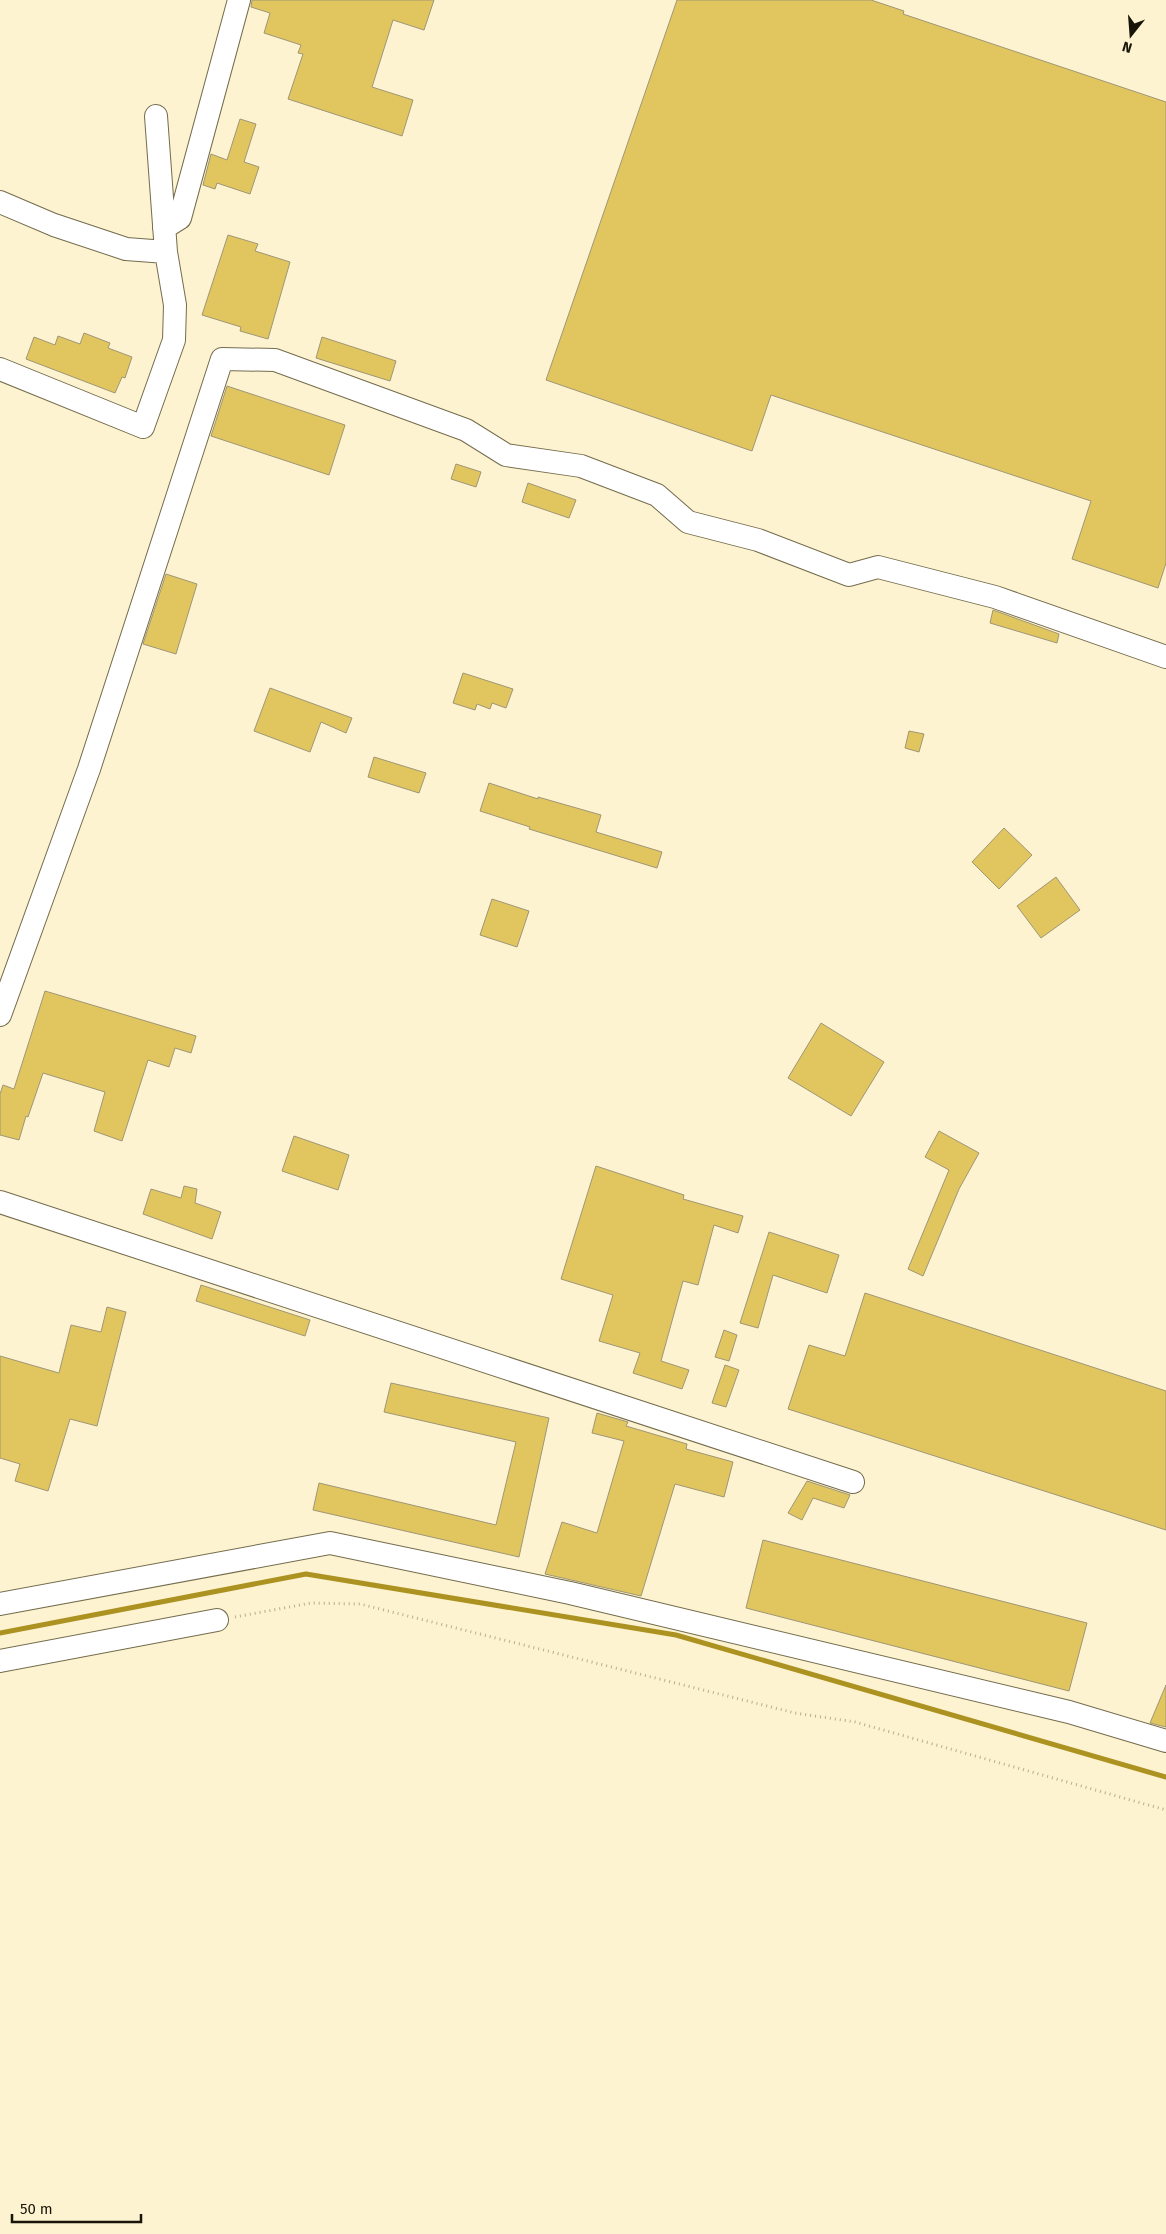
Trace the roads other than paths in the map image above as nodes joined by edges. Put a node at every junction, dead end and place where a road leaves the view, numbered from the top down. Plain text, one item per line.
1 (239, 0) edge
2 (156, 116) dead end
3 (0, 202) edge
4 (164, 228) junction
5 (166, 252) junction
6 (0, 369) edge
7 (1166, 657) edge
8 (0, 1015) edge
9 (0, 1202) edge
10 (853, 1482) dead end
11 (0, 1604) edge
12 (217, 1620) road end
13 (0, 1660) edge
14 (1166, 1741) edge

1 - 4 street
2 - 4 street
3 - 5 street
4 - 5 street
5 - 6 street
7 - 8 street
9 - 10 street
11 - 14 street
12 - 13 street

